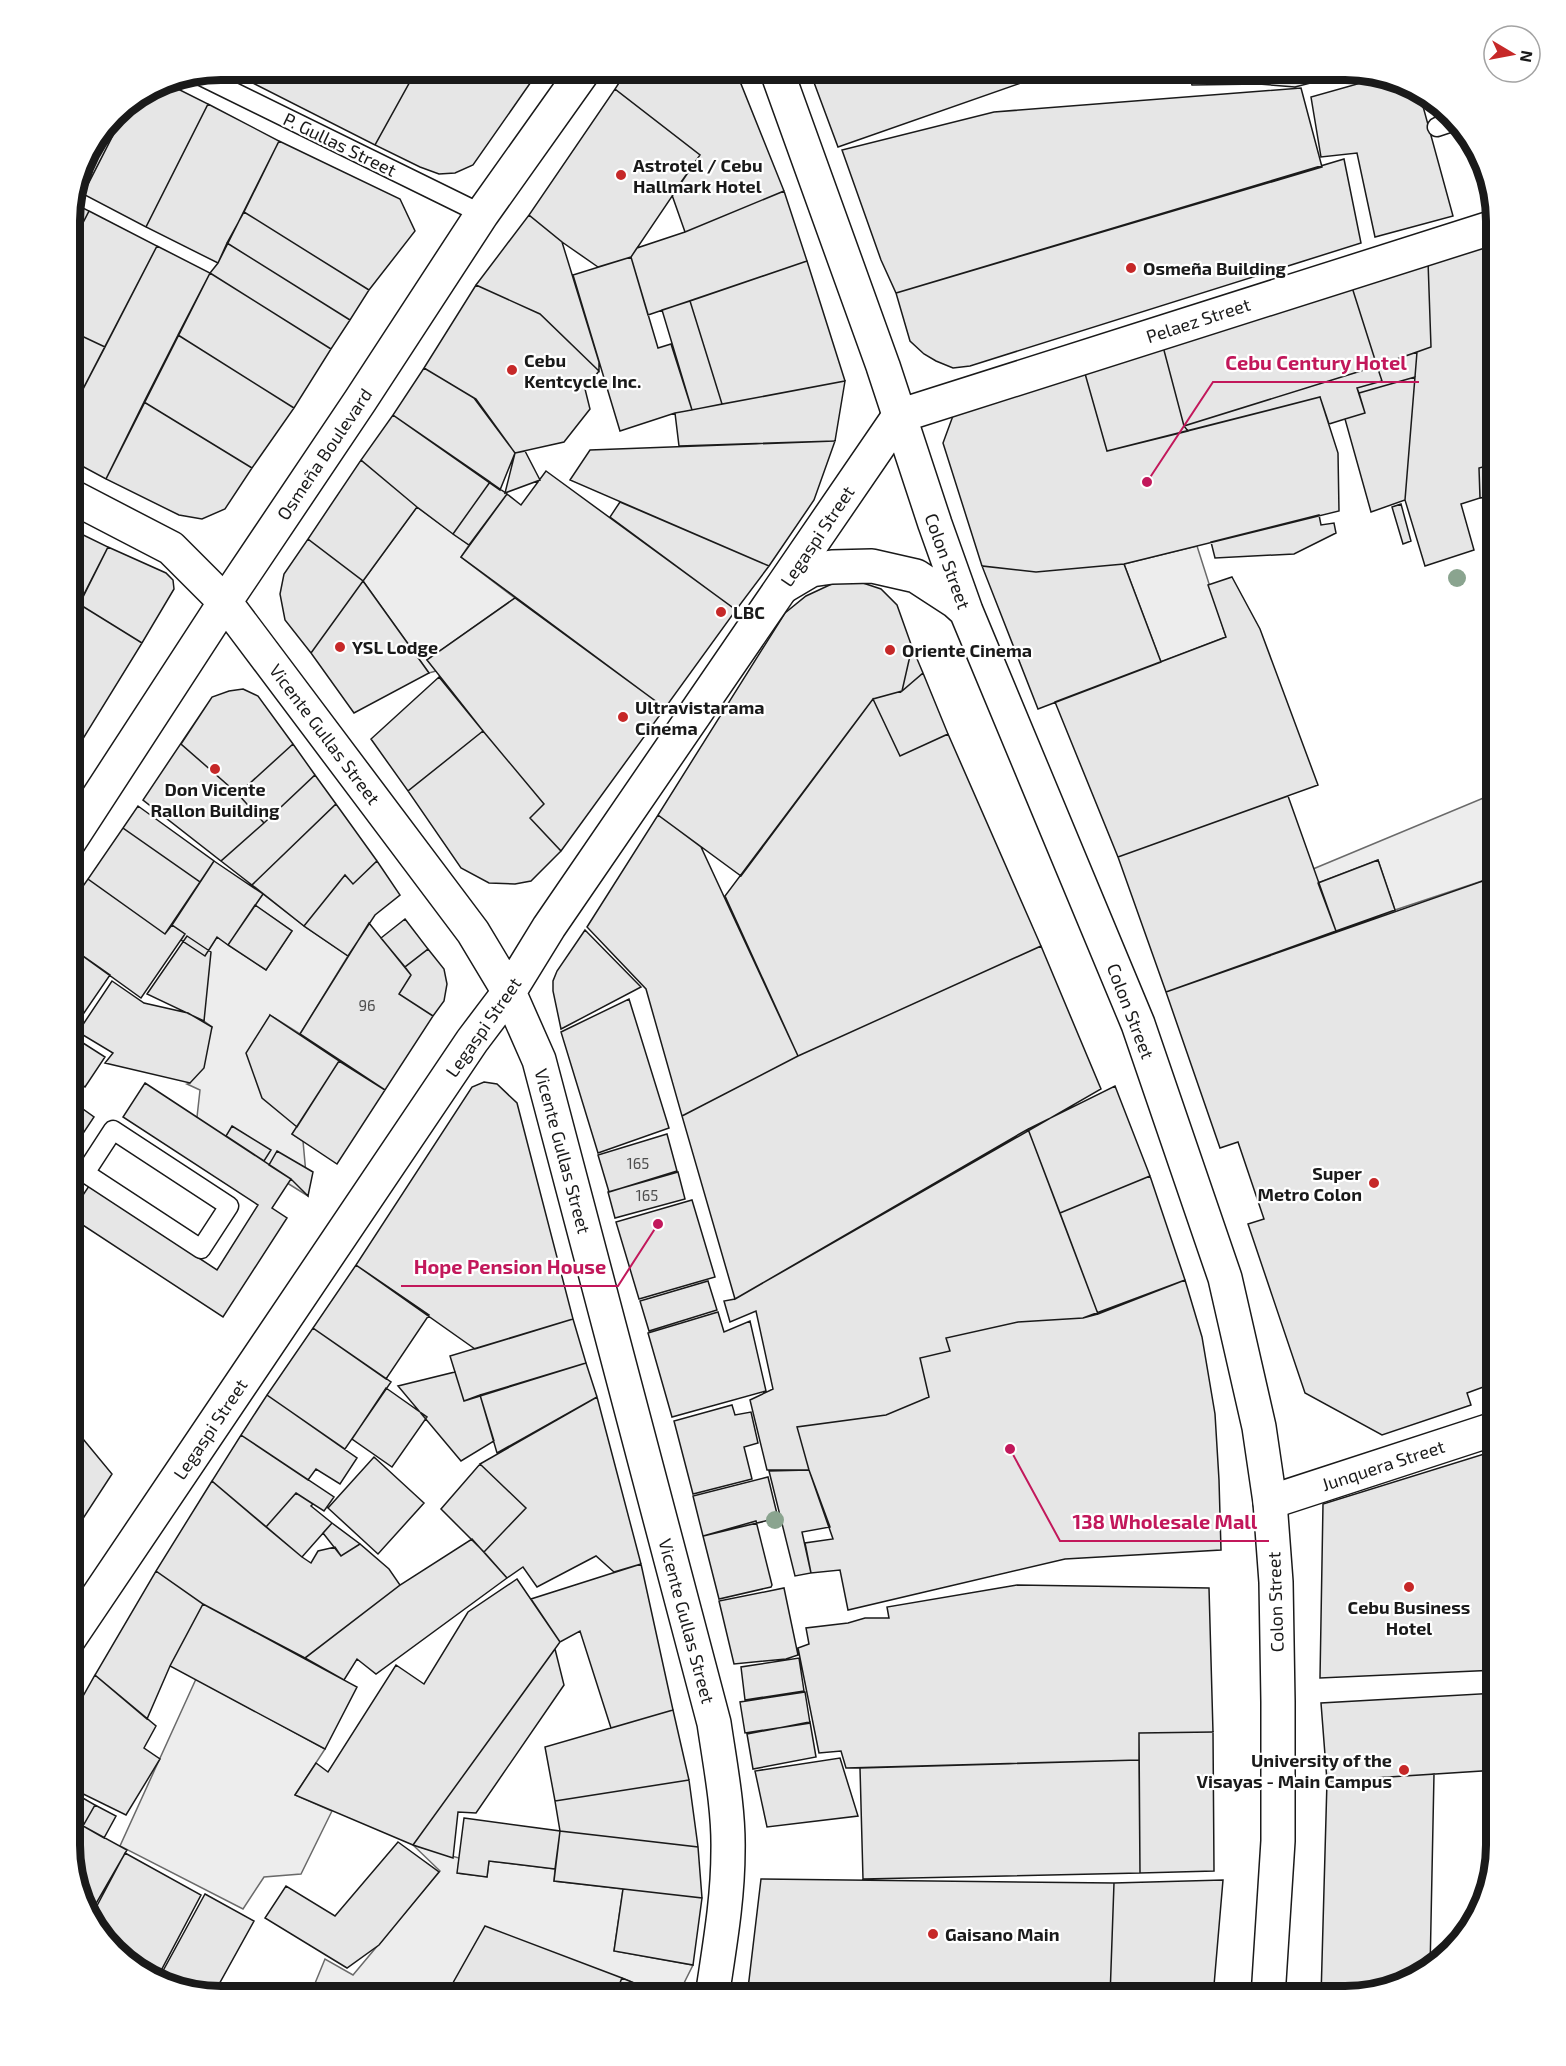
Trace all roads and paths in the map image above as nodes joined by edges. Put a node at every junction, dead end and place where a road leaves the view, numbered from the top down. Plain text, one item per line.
1 (577, 80) edge
2 (780, 80) edge
3 (210, 81) edge
4 (1448, 123) edge
5 (1437, 127) dead end
6 (482, 214) junction
7 (1486, 229) edge
8 (899, 416) junction
9 (80, 501) edge
10 (784, 586) junction
11 (225, 602) junction
12 (966, 611) junction
13 (80, 825) edge
14 (509, 992) junction
15 (80, 1170) edge
16 (85, 1173) junction
17 (1486, 1432) edge
18 (1270, 1502) junction
19 (80, 1623) edge
20 (713, 1986) edge
21 (1269, 1986) edge

1 - 6 street, Osmeña Boulevard
2 - 8 street, Colon Street
3 - 6 lane, P. Gullas Street
4 - 5 lane
6 - 11 street, Osmeña Boulevard
7 - 8 street, Pelaez Street
8 - 10 street, Legaspi Street
8 - 12 street, Colon Street
9 - 11 street, Vicente Gullas Street
10 - 12 street
10 - 14 street, Legaspi Street
11 - 13 street, Osmeña Boulevard
11 - 14 street, Vicente Gullas Street
12 - 18 street, Colon Street
14 - 19 street, Legaspi Street
14 - 20 street, Vicente Gullas Street
15 - 16 lane
16 - 16 lane
17 - 18 street, Junquera Street
18 - 21 street, Colon Street

